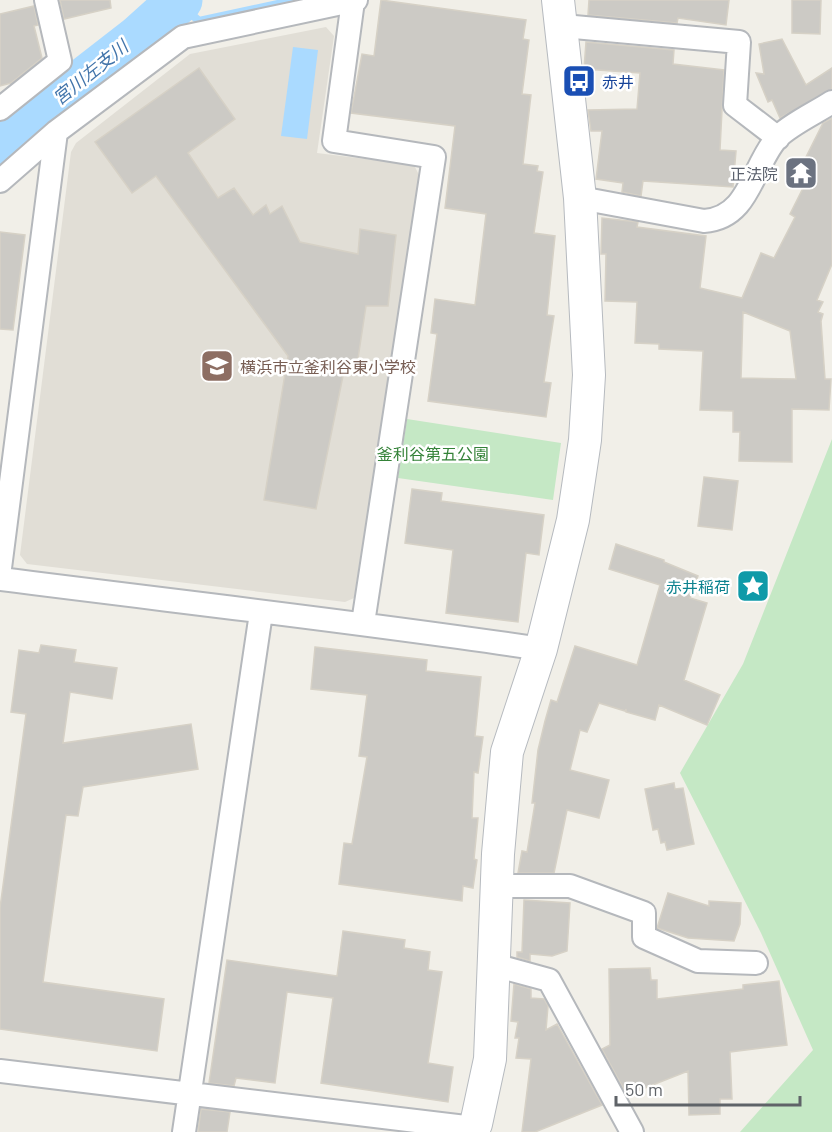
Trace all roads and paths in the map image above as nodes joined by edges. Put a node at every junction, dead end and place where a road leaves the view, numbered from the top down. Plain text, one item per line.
1 (46, 0) edge
2 (355, 0) edge
3 (560, 13) edge
4 (832, 102) edge
5 (0, 109) edge
6 (56, 132) junction
7 (778, 138) junction
8 (0, 181) edge
9 (580, 198) junction
10 (0, 568) edge
11 (0, 579) edge
12 (261, 613) junction
13 (363, 623) junction
14 (541, 649) junction
15 (497, 886) junction
16 (756, 963) dead end
17 (494, 965) junction
18 (0, 1071) edge
19 (189, 1095) junction
20 (473, 1130) edge
21 (183, 1132) edge
22 (632, 1132) edge

1 - 5 street
2 - 6 street
2 - 13 street
3 - 7 street
3 - 9 street
4 - 7 street
6 - 8 street
6 - 10 street
7 - 9 street
9 - 14 street
11 - 12 street
12 - 13 street
12 - 19 street
13 - 14 street
14 - 15 street
15 - 16 street
15 - 17 street
17 - 20 street
17 - 22 street
18 - 19 street
19 - 20 street
19 - 21 street

